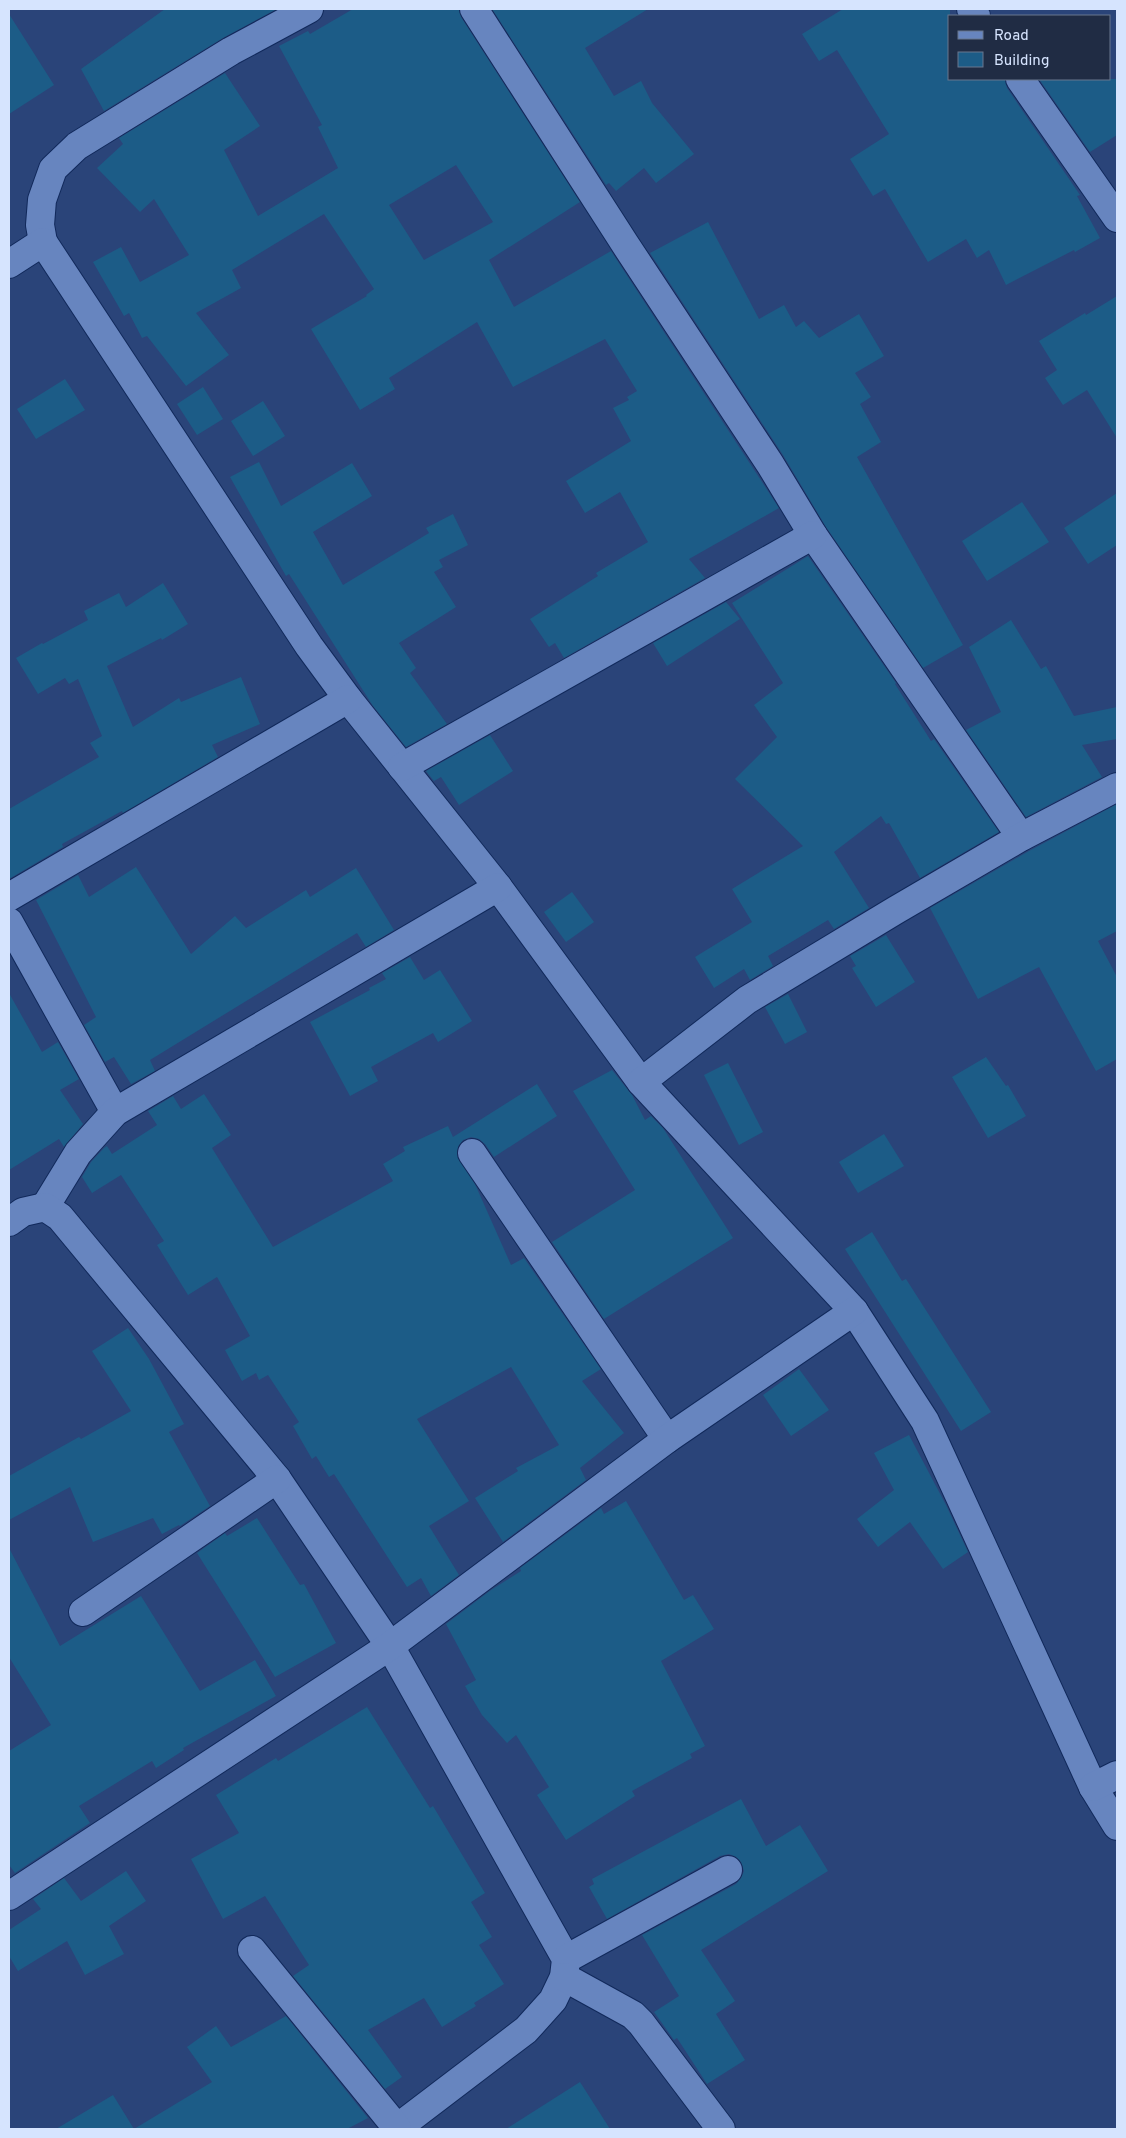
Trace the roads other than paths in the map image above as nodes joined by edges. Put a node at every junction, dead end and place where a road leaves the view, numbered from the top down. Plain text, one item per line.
1 (309, 9) edge
2 (474, 9) edge
3 (1021, 80) edge
4 (1117, 218) edge
5 (43, 242) junction
6 (9, 264) edge
7 (813, 534) junction
8 (348, 699) junction
9 (402, 767) junction
10 (1117, 787) edge
11 (1020, 837) junction
12 (498, 887) junction
13 (9, 897) edge
14 (9, 922) edge
15 (641, 1082) junction
16 (115, 1112) junction
17 (472, 1153) dead end
18 (45, 1207) junction
19 (9, 1222) edge
20 (854, 1311) junction
21 (667, 1439) junction
22 (277, 1479) junction
23 (83, 1612) dead end
24 (390, 1646) junction
25 (1117, 1775) edge
26 (1093, 1787) junction
27 (1117, 1826) edge
28 (728, 1870) dead end
29 (9, 1896) edge
30 (252, 1950) dead end
31 (565, 1968) junction
32 (396, 2129) edge
33 (721, 2129) edge

1 - 5 street
2 - 7 street
3 - 4 street
5 - 6 street
5 - 8 street
7 - 9 street
7 - 11 street
8 - 9 street
8 - 13 street
9 - 12 street
10 - 11 street
11 - 15 street
12 - 15 street
12 - 16 street
14 - 16 street
15 - 20 street
16 - 18 street
17 - 21 street
18 - 19 street
18 - 22 street
20 - 21 street
20 - 26 street
21 - 24 street
22 - 23 street
22 - 24 street
24 - 29 street
24 - 31 street
25 - 26 street
26 - 27 street
28 - 31 street
30 - 32 street
31 - 32 street
31 - 33 street

